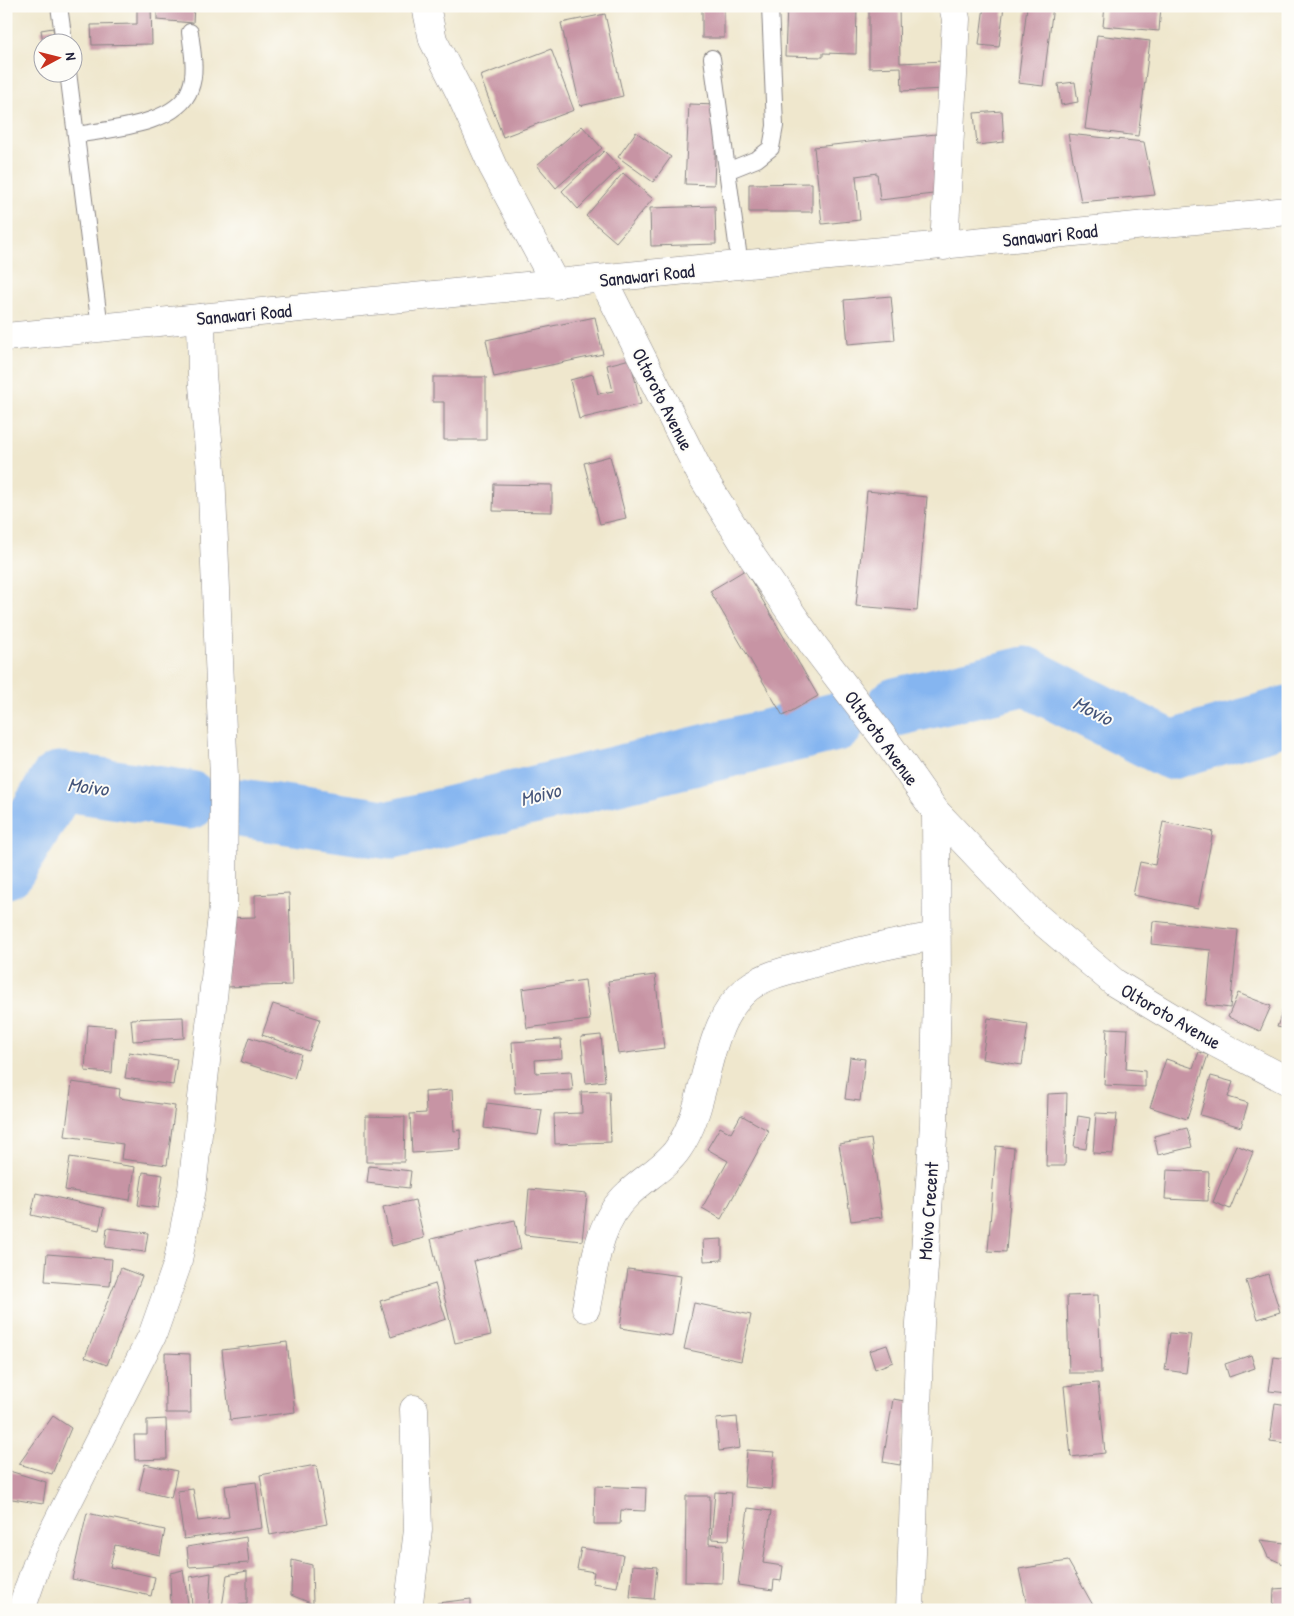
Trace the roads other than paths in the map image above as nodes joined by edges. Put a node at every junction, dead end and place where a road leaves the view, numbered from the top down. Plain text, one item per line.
1 (59, 6) edge
2 (426, 6) edge
3 (770, 6) edge
4 (953, 6) edge
5 (63, 32) edge
6 (190, 32) dead end
7 (712, 58) dead end
8 (69, 82) edge
9 (77, 136) junction
10 (727, 171) junction
11 (1288, 211) edge
12 (944, 246) junction
13 (740, 266) junction
14 (603, 280) junction
15 (556, 285) junction
16 (201, 318) junction
17 (100, 328) junction
18 (6, 337) edge
19 (936, 812) junction
20 (936, 936) junction
21 (1288, 1081) edge
22 (586, 1308) dead end
23 (414, 1408) dead end
24 (21, 1610) edge
25 (408, 1610) edge
26 (910, 1610) edge

1 - 5 lane
2 - 15 street
3 - 10 lane
4 - 12 street
6 - 9 lane
7 - 10 lane
8 - 9 lane
9 - 17 lane
10 - 13 lane
11 - 12 street, Sanawari Road
12 - 13 street, Sanawari Road
13 - 14 street, Sanawari Road
14 - 15 street, Sanawari Road
14 - 19 street, Oltoroto Avenue
15 - 16 street, Sanawari Road
16 - 17 street, Sanawari Road
16 - 24 street
17 - 18 street, Sanawari Road
19 - 20 street, Moivo Crecent
19 - 21 street, Oltoroto Avenue
20 - 22 street
20 - 26 street, Moivo Crecent
23 - 25 street

